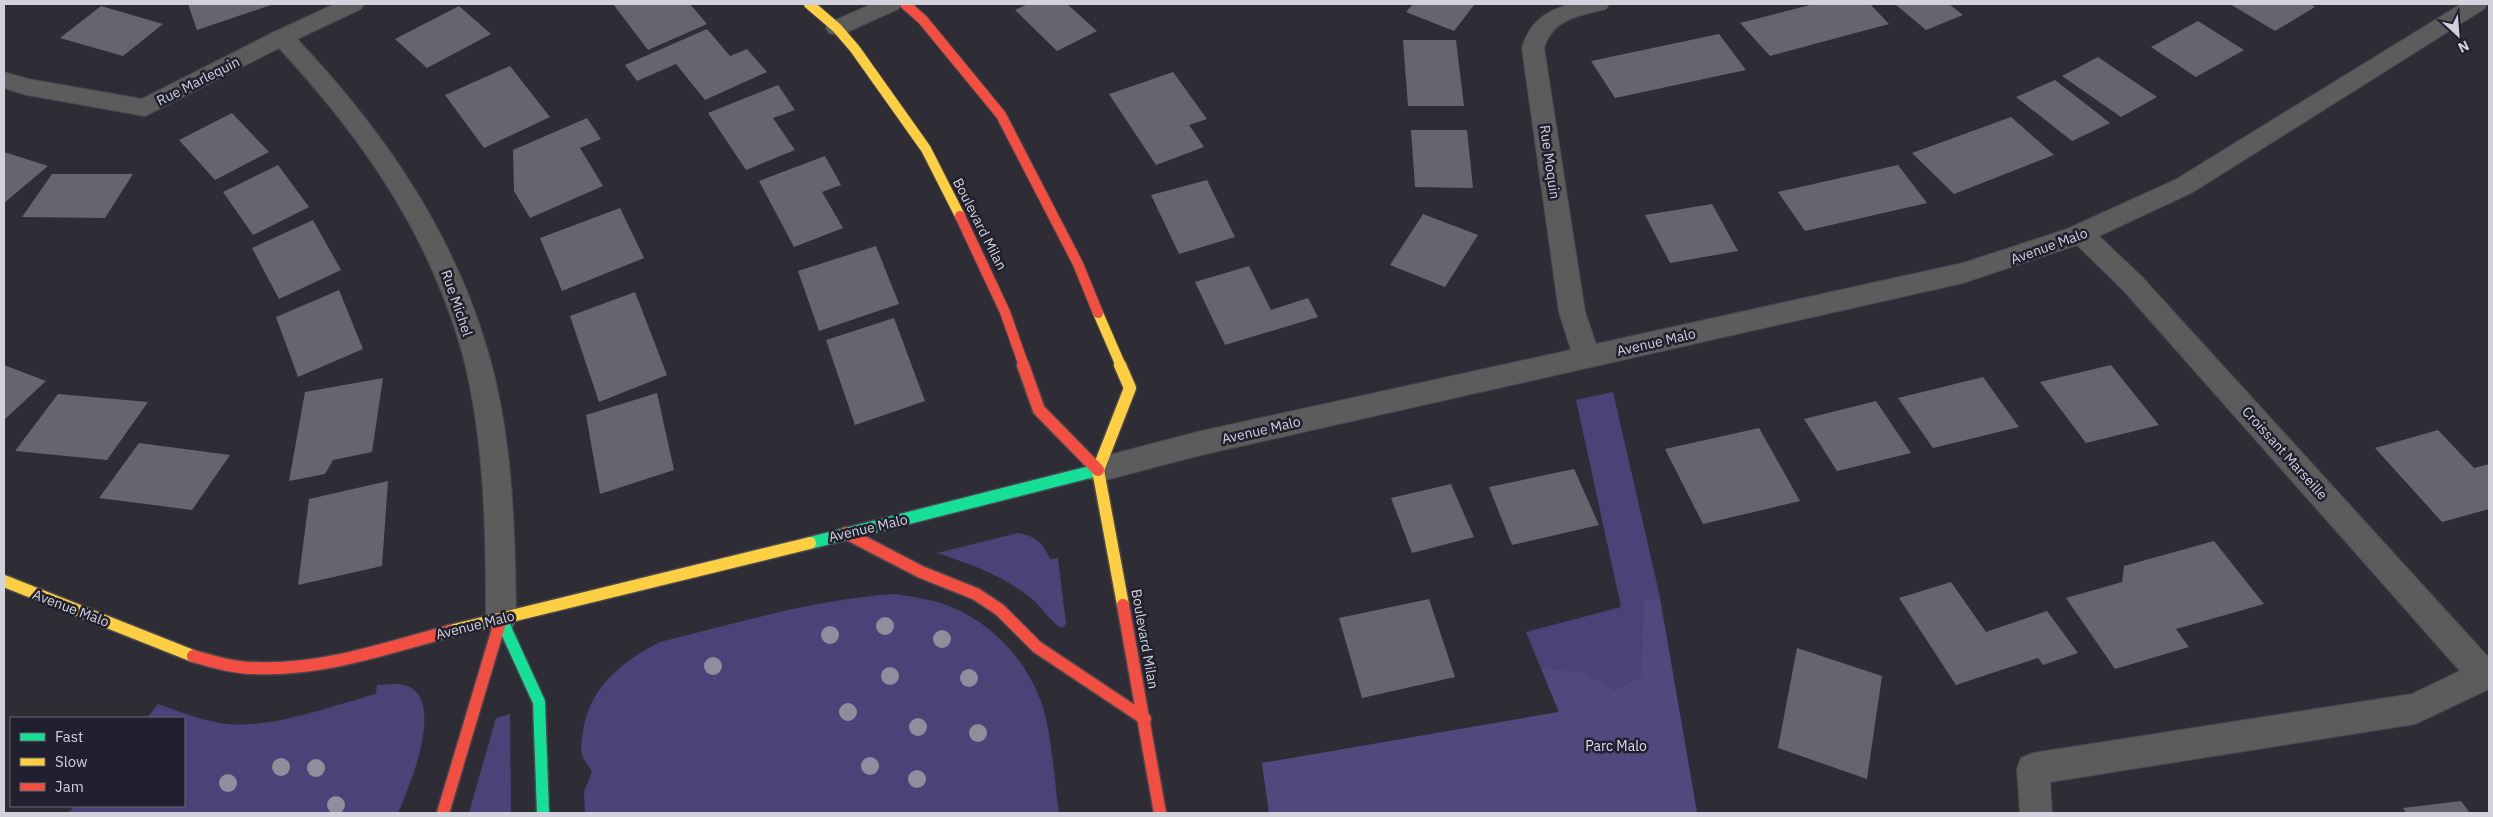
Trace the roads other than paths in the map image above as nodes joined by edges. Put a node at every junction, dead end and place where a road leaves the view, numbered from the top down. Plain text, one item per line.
1 (354, 4) edge
2 (809, 4) edge
3 (890, 4) edge
4 (905, 4) edge
5 (1598, 4) edge
6 (2476, 4) edge
7 (837, 28) junction
8 (282, 37) junction
9 (4, 80) edge
10 (2082, 235) junction
11 (1587, 358) junction
12 (1098, 470) junction
13 (846, 533) junction
14 (4, 581) edge
15 (501, 619) junction
16 (2487, 674) edge
17 (1145, 718) junction
18 (443, 813) edge
19 (543, 813) edge
20 (1160, 813) edge
21 (2036, 813) edge

1 - 8 street, Rue Marlequin
2 - 7 main road, Boulevard Milan
3 - 7 street
4 - 12 main road
5 - 11 street, Rue Moquin
6 - 10 street, Avenue Malo
7 - 12 main road, Boulevard Milan
8 - 9 street, Rue Marlequin
8 - 15 street, Rue Michel
10 - 11 street, Avenue Malo
10 - 16 street, Croissant Marseille
11 - 12 street, Avenue Malo
12 - 13 main road, Avenue Malo
12 - 17 main road, Boulevard Milan
13 - 15 main road, Avenue Malo
13 - 17 main road
14 - 15 main road, Avenue Malo
15 - 18 main road
15 - 19 main road
16 - 21 street, Croissant Marseille
17 - 20 main road, Boulevard Milan

